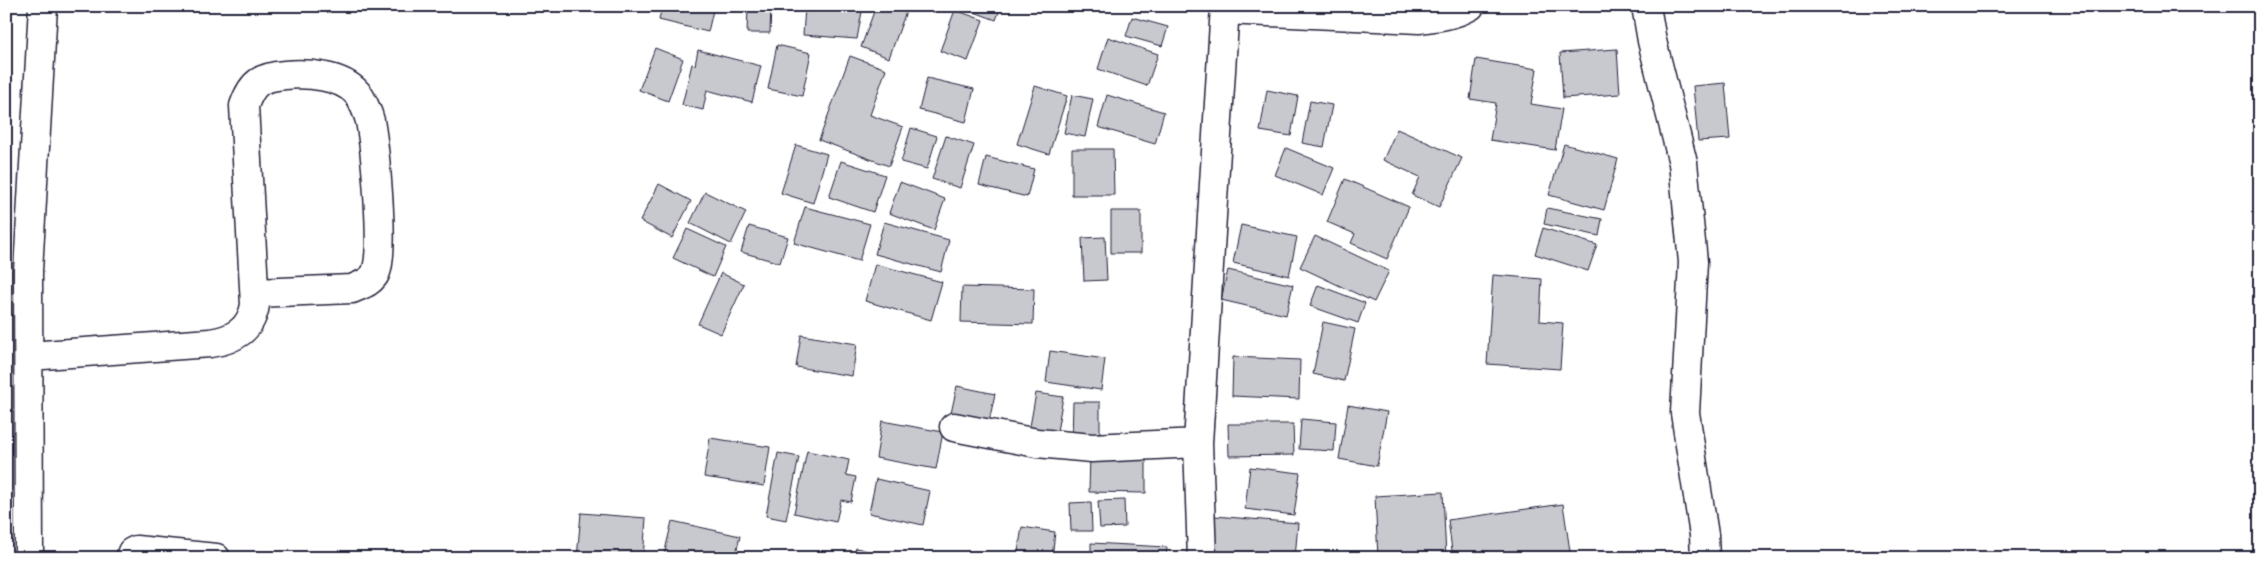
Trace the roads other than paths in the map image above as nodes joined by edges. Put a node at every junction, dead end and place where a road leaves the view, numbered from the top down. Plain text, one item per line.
1 (43, 6) edge
2 (1470, 6) edge
3 (1646, 6) edge
4 (1226, 8) edge
5 (255, 293) junction
6 (29, 356) junction
7 (954, 427) dead end
8 (1198, 443) junction
9 (29, 558) edge
10 (130, 558) edge
11 (216, 558) edge
12 (1202, 558) edge
13 (1706, 558) edge

1 - 6 street
2 - 4 street
3 - 13 street
4 - 8 street
5 - 5 street
5 - 6 street
6 - 9 street
7 - 8 street
8 - 12 street
10 - 11 street

